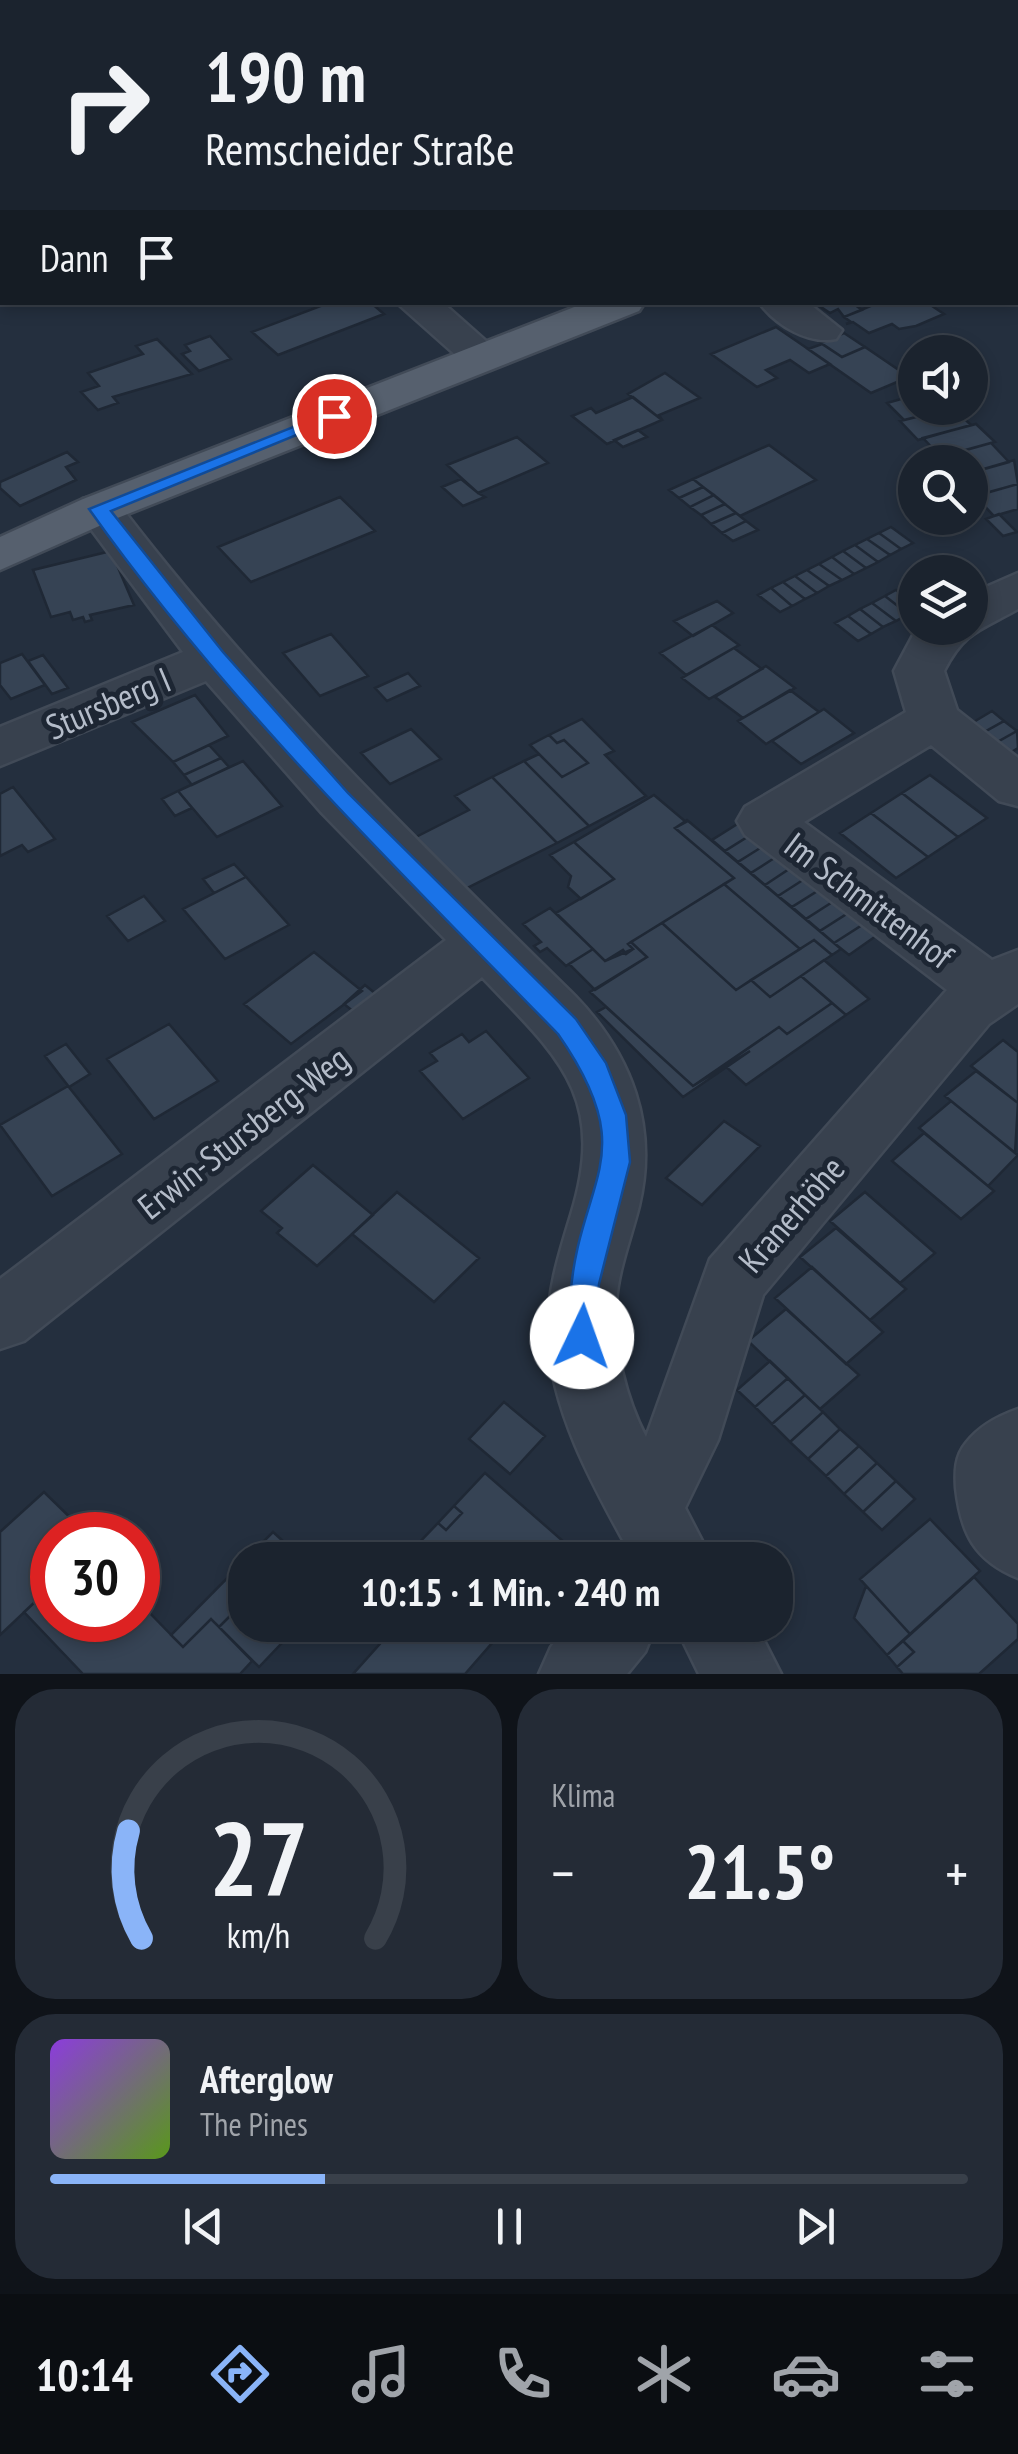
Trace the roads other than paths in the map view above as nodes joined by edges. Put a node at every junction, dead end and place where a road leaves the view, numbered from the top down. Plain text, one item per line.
1 (420, 305) edge
2 (617, 305) edge
3 (784, 305) edge
4 (821, 330) dead end
5 (483, 357) junction
6 (99, 509) junction
7 (6, 545) edge
8 (1018, 588) edge
9 (988, 605) edge
10 (216, 657) junction
11 (934, 672) edge
12 (0, 748) edge
13 (1018, 787) edge
14 (485, 942) junction
15 (1003, 982) edge
16 (0, 1319) edge
17 (1018, 1442) edge
18 (1007, 1531) edge
19 (664, 1542) edge
20 (667, 1542) edge
21 (604, 1642) edge
22 (723, 1642) edge
23 (578, 1674) edge
24 (742, 1674) edge

1 - 5 street
2 - 5 main road
3 - 4 street
5 - 6 main road
6 - 7 main road
6 - 10 street, Stursberg I
8 - 9 street
10 - 12 street, Stursberg I
10 - 14 street, Stursberg I
11 - 13 street, Im Schmittenhof
11 - 15 street, Im Schmittenhof
14 - 16 street, Erwin-Stursberg-Weg
14 - 19 street, Stursberg I
15 - 20 street, Kranerhöhe
17 - 18 street
21 - 23 street
22 - 24 street

